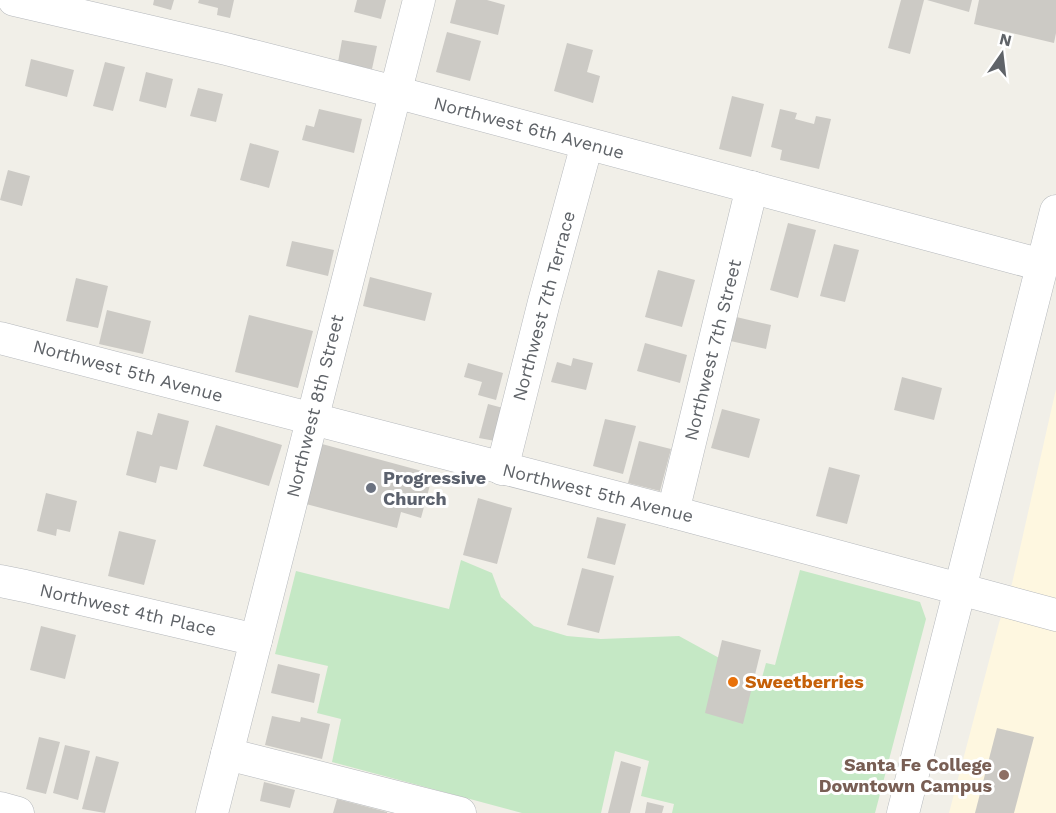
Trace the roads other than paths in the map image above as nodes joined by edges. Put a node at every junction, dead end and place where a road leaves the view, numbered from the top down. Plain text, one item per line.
1 (14, 0) edge
2 (419, 0) edge
3 (395, 92) junction
4 (586, 144) junction
5 (752, 187) junction
6 (1056, 211) edge
7 (1042, 265) junction
8 (0, 338) edge
9 (311, 420) junction
10 (502, 469) junction
11 (673, 512) junction
12 (0, 581) edge
13 (960, 589) junction
14 (1054, 607) edge
15 (256, 640) junction
16 (227, 754) junction
17 (0, 808) edge
18 (450, 812) edge
19 (18, 813) edge
20 (212, 813) edge
21 (903, 813) edge

1 - 3 street, Northwest 6th Avenue
2 - 3 street, Northwest 8th Street
3 - 4 street, Northwest 6th Avenue
3 - 9 street, Northwest 8th Street
4 - 5 street, Northwest 6th Avenue
4 - 10 street, Northwest 7th Terrace
5 - 7 street, Northwest 6th Avenue
5 - 11 street, Northwest 7th Street
6 - 7 street
7 - 13 street
8 - 9 street, Northwest 5th Avenue
9 - 10 street, Northwest 5th Avenue
9 - 15 street, Northwest 8th Street
10 - 11 street, Northwest 5th Avenue
11 - 13 street, Northwest 5th Avenue
12 - 15 street, Northwest 4th Place
13 - 14 street, Northwest 5th Avenue
13 - 21 street
15 - 16 street, Northwest 8th Street
16 - 18 street
16 - 20 street, Northwest 8th Street
17 - 19 street

